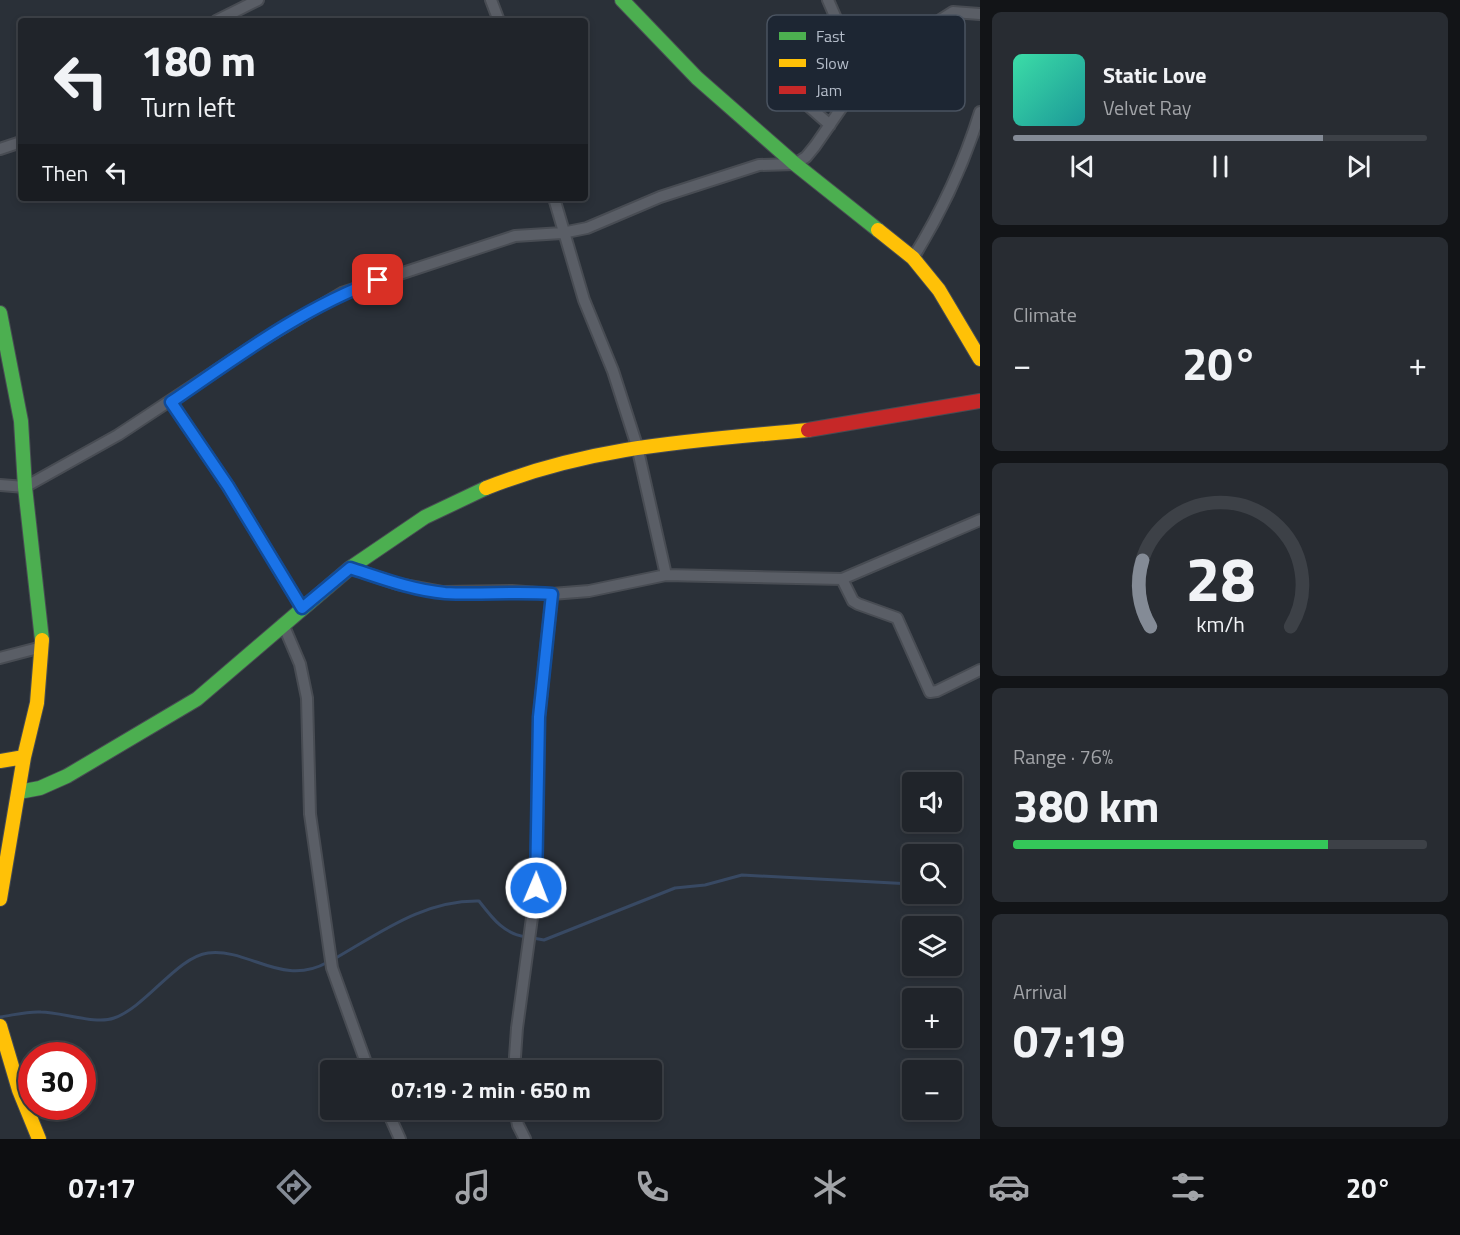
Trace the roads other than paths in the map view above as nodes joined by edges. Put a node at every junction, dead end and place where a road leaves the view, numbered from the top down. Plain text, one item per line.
1 (258, 0) edge
2 (491, 0) edge
3 (622, 0) edge
4 (828, 0) edge
5 (980, 14) edge
6 (835, 15) edge
7 (948, 15) edge
8 (222, 18) edge
9 (498, 18) edge
10 (814, 111) edge
11 (840, 111) edge
12 (980, 112) edge
13 (830, 125) junction
14 (18, 143) edge
15 (0, 149) edge
16 (795, 164) junction
17 (555, 201) edge
18 (562, 233) junction
19 (913, 258) junction
20 (0, 313) edge
21 (980, 359) edge
22 (171, 402) junction
23 (980, 402) edge
24 (637, 446) junction
25 (0, 485) edge
26 (25, 487) junction
27 (980, 520) edge
28 (350, 568) junction
29 (666, 575) junction
30 (842, 579) junction
31 (552, 594) junction
32 (302, 608) junction
33 (283, 624) junction
34 (42, 647) junction
35 (0, 658) edge
36 (980, 670) edge
37 (24, 757) junction
38 (0, 761) edge
39 (20, 792) junction
40 (0, 899) edge
41 (1, 1028) edge
42 (365, 1060) edge
43 (515, 1060) edge
44 (391, 1120) edge
45 (517, 1120) edge
46 (39, 1139) edge
47 (400, 1139) edge
48 (525, 1139) edge

1 - 8 street
2 - 9 street
3 - 16 street
4 - 6 street
5 - 7 street
10 - 13 street
11 - 13 street
12 - 19 street
13 - 16 street
14 - 15 street
16 - 18 street
16 - 19 street
17 - 18 street
18 - 22 street
18 - 24 street
19 - 21 street
20 - 26 street
22 - 26 street
22 - 32 street
23 - 24 street
24 - 28 street
24 - 29 street
25 - 26 street
26 - 34 street
27 - 30 street
28 - 31 street
28 - 32 street
29 - 30 street
29 - 31 street
30 - 36 street
31 - 43 street
32 - 33 street
33 - 39 street
33 - 42 street
34 - 35 street
34 - 37 street
37 - 38 street
37 - 39 street
39 - 40 street
41 - 46 street
44 - 47 street
45 - 48 street

